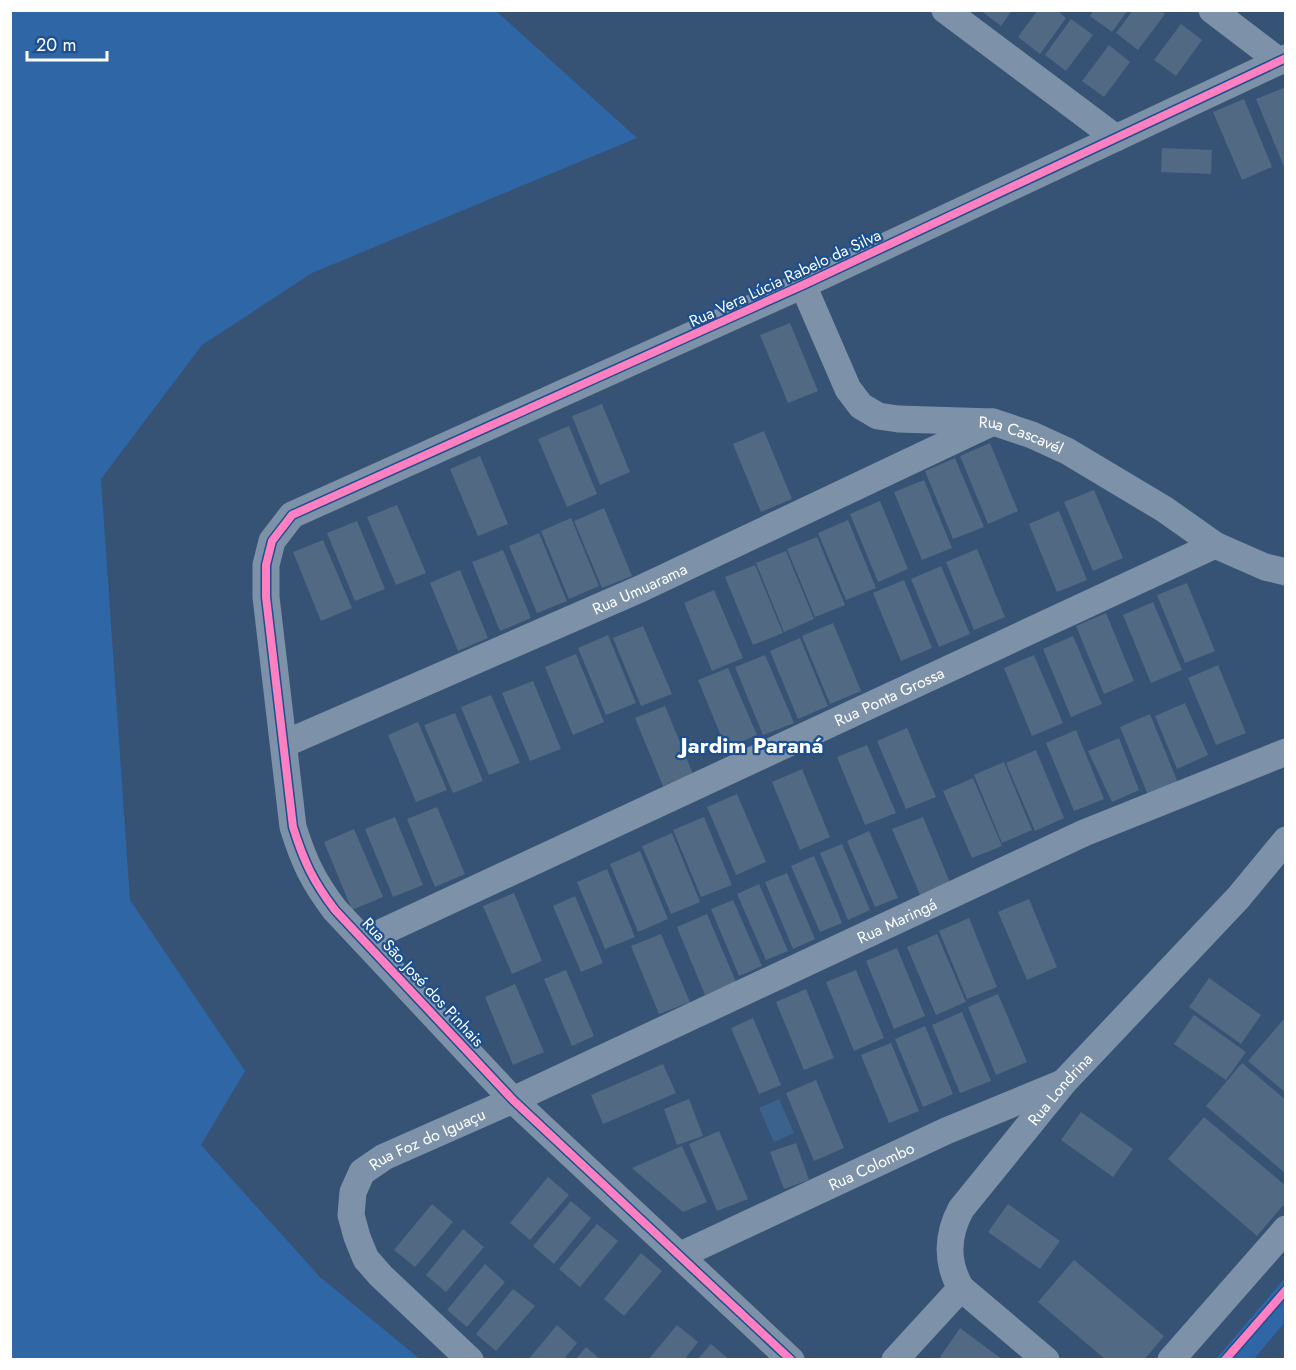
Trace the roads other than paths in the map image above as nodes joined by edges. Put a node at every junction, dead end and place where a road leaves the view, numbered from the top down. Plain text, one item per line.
1 (945, 10) edge
2 (1212, 10) edge
3 (1282, 59) edge
4 (1116, 138) junction
5 (802, 285) junction
6 (993, 422) junction
7 (292, 515) joint
8 (1215, 545) junction
9 (1286, 572) edge
10 (284, 744) junction
11 (1286, 752) edge
12 (1286, 840) edge
13 (365, 940) junction
14 (1064, 1082) junction
15 (513, 1100) junction
16 (1286, 1229) edge
17 (681, 1255) junction
18 (961, 1288) junction
19 (470, 1359) edge
20 (791, 1359) edge
21 (895, 1359) edge
22 (1046, 1359) edge
23 (1171, 1359) edge

1 - 4 street
2 - 3 street
3 - 4 street, Rua Vera Lúcia Rabelo da Silva
4 - 5 street, Rua Vera Lúcia Rabelo da Silva
5 - 6 street, Rua Cascavél
5 - 7 street, Rua Vera Lúcia Rabelo da Silva
6 - 8 street, Rua Cascavél
6 - 10 street, Rua Umuarama
7 - 10 street, Rua São José dos Pinhais
8 - 9 street, Rua Cascavél
8 - 13 street, Rua Ponta Grossa
10 - 13 street, Rua São José dos Pinhais
11 - 15 street, Rua Maringá
12 - 14 street, Rua Londrina
13 - 15 street, Rua São José dos Pinhais
14 - 17 street, Rua Colombo
14 - 18 street, Rua Londrina
15 - 17 street, Rua São José dos Pinhais
15 - 19 street, Rua Foz do Iguaçu
16 - 23 street
17 - 20 street, Rua São José dos Pinhais
18 - 21 street
18 - 22 street

